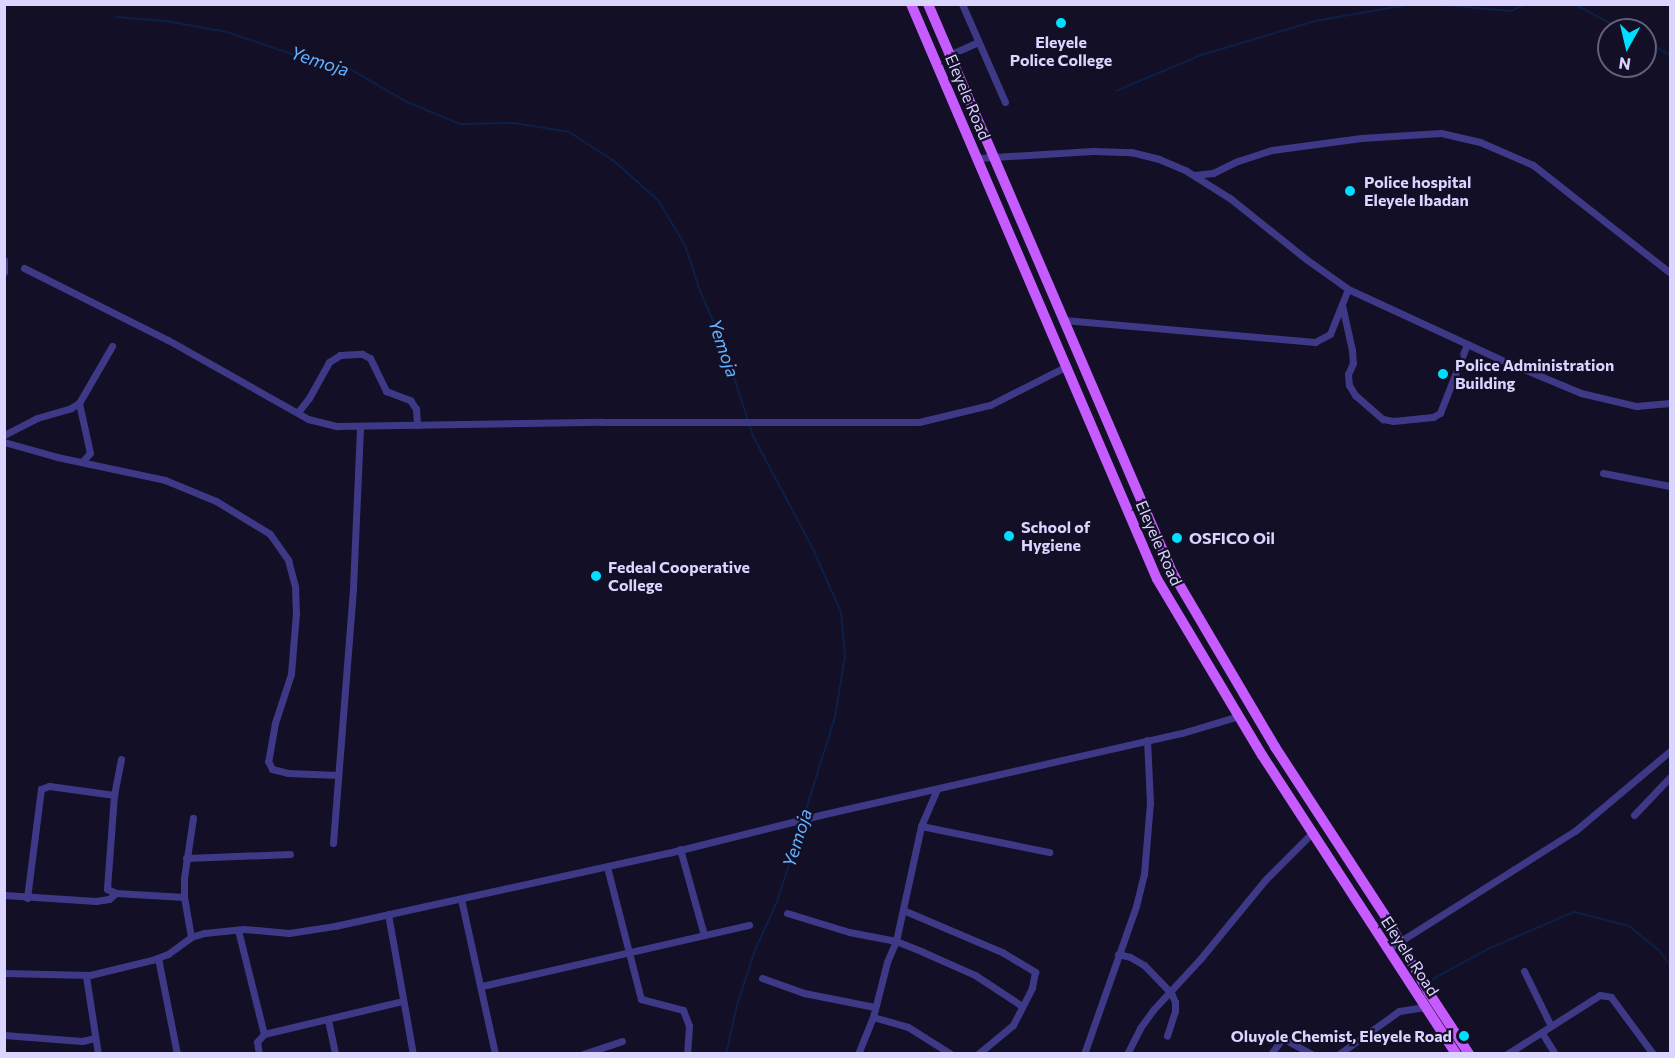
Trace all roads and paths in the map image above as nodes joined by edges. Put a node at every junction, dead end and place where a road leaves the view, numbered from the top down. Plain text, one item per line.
1 (911, 4) edge
2 (928, 4) edge
3 (962, 4) edge
4 (978, 42) junction
5 (949, 55) junction
6 (1005, 102) dead end
7 (991, 157) junction
8 (978, 159) junction
9 (1191, 174) junction
10 (4, 260) edge
11 (24, 268) dead end
12 (4, 272) edge
13 (1671, 273) edge
14 (1348, 289) junction
15 (1342, 305) junction
16 (1064, 320) junction
17 (1467, 344) junction
18 (112, 346) dead end
19 (1067, 366) junction
20 (79, 403) junction
21 (1671, 403) edge
22 (298, 412) junction
23 (417, 425) junction
24 (360, 427) junction
25 (4, 435) edge
26 (4, 442) edge
27 (82, 462) junction
28 (1603, 473) dead end
29 (1671, 486) edge
30 (1172, 572) junction
31 (1157, 579) junction
32 (1239, 716) junction
33 (1147, 740) junction
34 (1671, 751) edge
35 (121, 759) dead end
36 (338, 775) junction
37 (1670, 778) edge
38 (937, 789) junction
39 (114, 795) junction
40 (1634, 815) dead end
41 (192, 818) dead end
42 (921, 826) junction
43 (1312, 832) junction
44 (333, 843) dead end
45 (680, 849) junction
46 (1049, 852) dead end
47 (290, 854) dead end
48 (186, 858) junction
49 (607, 867) junction
50 (116, 893) junction
51 (4, 895) edge
52 (27, 897) junction
53 (184, 897) junction
54 (461, 899) junction
55 (903, 910) junction
56 (788, 912) dead end
57 (387, 914) junction
58 (749, 925) dead end
59 (238, 930) junction
60 (704, 935) junction
61 (190, 937) junction
62 (896, 941) junction
63 (1402, 948) junction
64 (1388, 949) junction
65 (627, 953) junction
66 (1118, 954) junction
67 (158, 958) junction
68 (1524, 972) dead end
69 (4, 973) edge
70 (86, 976) junction
71 (762, 978) dead end
72 (482, 986) junction
73 (1171, 993) junction
74 (1425, 1000) junction
75 (403, 1001) junction
76 (1022, 1006) junction
77 (875, 1007) junction
78 (873, 1017) junction
79 (328, 1020) junction
80 (1551, 1026) junction
81 (1542, 1033) junction
82 (264, 1034) junction
83 (4, 1035) edge
84 (1167, 1036) dead end
85 (95, 1038) junction
86 (622, 1041) dead end
87 (98, 1053) edge
88 (177, 1053) edge
89 (259, 1053) edge
90 (335, 1053) edge
91 (413, 1053) edge
92 (495, 1053) edge
93 (583, 1053) edge
94 (687, 1053) edge
95 (858, 1053) edge
96 (951, 1053) edge
97 (978, 1053) edge
98 (1084, 1053) edge
99 (1127, 1053) edge
100 (1271, 1053) edge
101 (1311, 1053) edge
102 (1339, 1053) edge
103 (1456, 1053) edge
104 (1469, 1053) edge
105 (1507, 1053) edge
106 (1555, 1053) edge
107 (1653, 1053) edge

1 - 8 main road, Eleyele Road
2 - 5 main road, Eleyele Road
3 - 4 street
4 - 5 street
4 - 6 street
5 - 7 main road, Eleyele Road
7 - 8 street
7 - 9 street
7 - 16 main road, Eleyele Road
8 - 19 main road, Eleyele Road
9 - 13 street
9 - 14 street
10 - 12 street
11 - 22 street
14 - 15 street
14 - 17 street
15 - 16 street
15 - 17 street
16 - 30 main road, Eleyele Road
17 - 21 street
18 - 20 street
19 - 23 street
19 - 31 main road, Eleyele Road
20 - 25 street
20 - 27 street
22 - 23 street
22 - 24 street
23 - 24 street
24 - 36 street
26 - 27 street
27 - 36 street
28 - 29 street
30 - 31 main road
30 - 63 main road, Eleyele Road
31 - 32 main road, Eleyele Road
32 - 33 street
32 - 43 main road, Eleyele Road
33 - 38 street
33 - 66 street
34 - 63 street
35 - 39 street
36 - 44 street
37 - 40 street
38 - 42 street
38 - 45 street
39 - 50 street
39 - 52 street
41 - 48 street
42 - 46 street
42 - 55 street
43 - 64 main road, Eleyele Road
43 - 73 street
45 - 49 street
45 - 60 street
47 - 48 street
48 - 53 street
49 - 54 street
49 - 65 street
50 - 52 street
50 - 53 street
51 - 52 street
53 - 61 street
54 - 57 street
54 - 72 street
55 - 62 street
55 - 76 street
56 - 62 street
57 - 59 street
57 - 75 street
58 - 60 street
59 - 61 street
59 - 82 street
60 - 65 street
61 - 67 street
62 - 76 street
62 - 77 street
63 - 64 street
63 - 74 main road, Eleyele Road
64 - 74 main road, Eleyele Road
65 - 72 street
65 - 94 street
66 - 73 street
66 - 98 street
67 - 70 street
67 - 88 street
68 - 80 street
69 - 70 street
70 - 85 street
71 - 77 street
72 - 92 street
73 - 84 street
73 - 99 street
74 - 102 street
74 - 103 main road, Eleyele Road
74 - 104 main road, Eleyele Road
75 - 79 street
75 - 91 street
76 - 97 street
77 - 78 street
78 - 95 street
78 - 96 street
79 - 82 street
79 - 90 street
80 - 81 street
80 - 107 street
81 - 105 street
81 - 106 street
82 - 89 street
83 - 85 street
85 - 87 street
86 - 93 street
100 - 101 street

